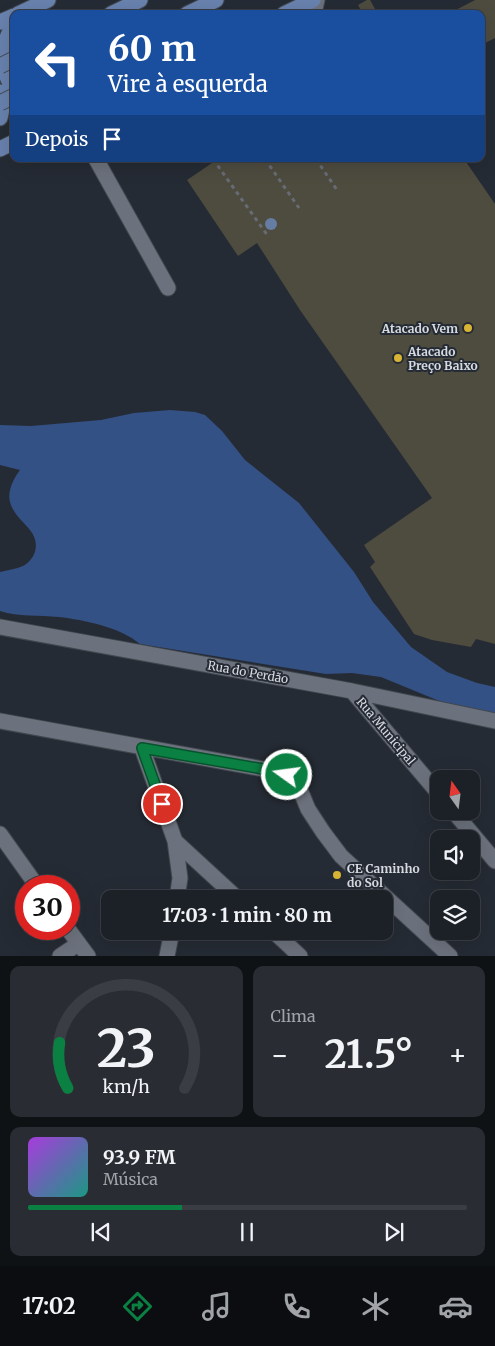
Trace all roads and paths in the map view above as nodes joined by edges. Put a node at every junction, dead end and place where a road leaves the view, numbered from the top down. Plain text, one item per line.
1 (140, 0) edge
2 (216, 0) edge
3 (313, 0) edge
4 (119, 10) edge
5 (195, 10) edge
6 (292, 10) edge
7 (10, 30) edge
8 (10, 82) edge
9 (0, 92) edge
10 (0, 118) edge
11 (98, 162) edge
12 (215, 162) edge
13 (267, 162) edge
14 (318, 162) edge
15 (337, 190) dead end
16 (299, 208) dead end
17 (268, 236) dead end
18 (168, 288) dead end
19 (0, 627) edge
20 (352, 691) junction
21 (0, 721) edge
22 (495, 721) edge
23 (142, 748) junction
24 (430, 783) edge
25 (461, 820) edge
26 (0, 834) edge
27 (176, 842) junction
28 (495, 861) edge
29 (29, 875) edge
30 (178, 890) edge
31 (228, 890) edge
32 (170, 940) edge
33 (283, 940) edge
34 (83, 950) edge
35 (60, 956) edge
36 (167, 956) edge
37 (300, 956) edge
38 (450, 956) edge

1 - 4 main road
2 - 5 main road
3 - 6 main road
7 - 8 main road
9 - 10 main road
11 - 18 street
12 - 17 path
13 - 16 path
14 - 15 path
19 - 20 street, Rua do Perdão
20 - 22 street, Rua do Perdão
20 - 24 street, Rua Municipal
21 - 23 street
23 - 27 street
23 - 38 street
25 - 28 street
26 - 29 street
27 - 30 street
27 - 31 street
32 - 36 street
33 - 37 street
34 - 35 street

